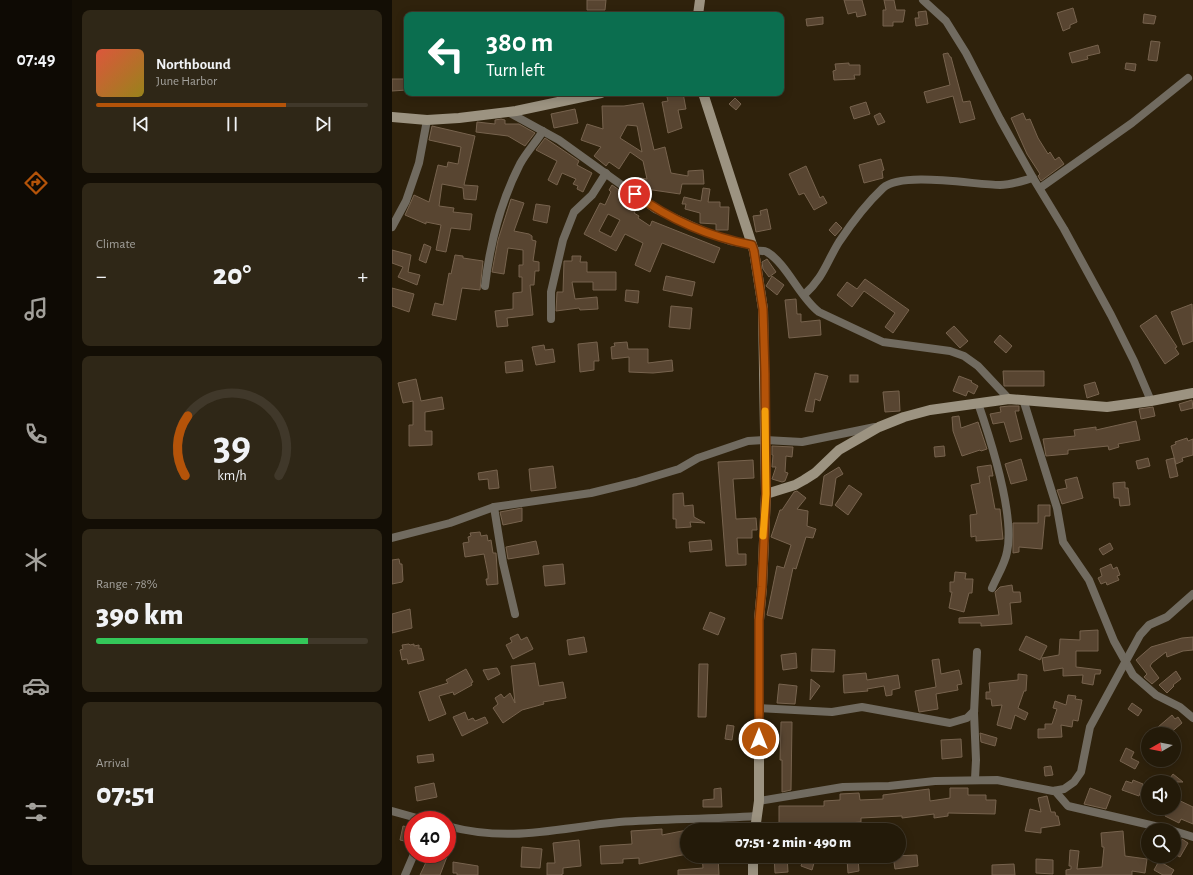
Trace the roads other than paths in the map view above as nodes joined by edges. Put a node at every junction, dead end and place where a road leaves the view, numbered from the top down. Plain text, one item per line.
1 (700, 0) edge
2 (924, 0) edge
3 (698, 12) edge
4 (1188, 78) dead end
5 (586, 96) edge
6 (705, 96) edge
7 (508, 112) junction
8 (392, 117) edge
9 (427, 120) junction
10 (543, 131) junction
11 (606, 173) junction
12 (1033, 178) junction
13 (1040, 188) junction
14 (392, 227) edge
15 (753, 248) junction
16 (485, 286) dead end
17 (804, 295) junction
18 (552, 319) dead end
19 (1193, 393) edge
20 (1009, 399) junction
21 (1023, 399) junction
22 (1151, 401) junction
23 (978, 403) junction
24 (879, 427) junction
25 (765, 440) junction
26 (766, 494) junction
27 (494, 507) junction
28 (392, 538) edge
29 (992, 588) dead end
30 (1193, 594) edge
31 (515, 614) dead end
32 (977, 652) dead end
33 (1126, 663) junction
34 (759, 708) junction
35 (974, 711) junction
36 (1193, 718) edge
37 (975, 780) junction
38 (1055, 791) junction
39 (759, 800) junction
40 (392, 811) edge
41 (404, 814) edge
42 (756, 816) junction
43 (756, 823) edge
44 (1142, 823) edge
45 (456, 828) edge
46 (1181, 833) edge
47 (1193, 837) edge
48 (410, 863) edge
49 (753, 863) edge
50 (405, 875) edge
51 (753, 875) edge

1 - 3 street
2 - 12 street
4 - 13 street
5 - 7 street
6 - 15 street
7 - 9 street
7 - 10 street
8 - 9 street
9 - 14 street
10 - 11 street
10 - 16 street
11 - 15 street
11 - 18 street
12 - 13 street
12 - 17 street
13 - 22 street
15 - 17 street
15 - 25 street
17 - 20 street
19 - 22 street
20 - 21 street
20 - 23 street
21 - 22 street
21 - 33 street
23 - 24 street
23 - 29 street
24 - 25 street
24 - 26 street
25 - 26 street
25 - 27 street
26 - 34 street
27 - 28 street
27 - 31 street
30 - 33 street
32 - 35 street
33 - 36 street
33 - 38 street
34 - 35 street
34 - 39 street
35 - 37 street
37 - 38 street
37 - 39 street
38 - 44 street
39 - 42 street
40 - 41 street
42 - 43 street
42 - 45 street
46 - 47 street
48 - 50 street
49 - 51 street

